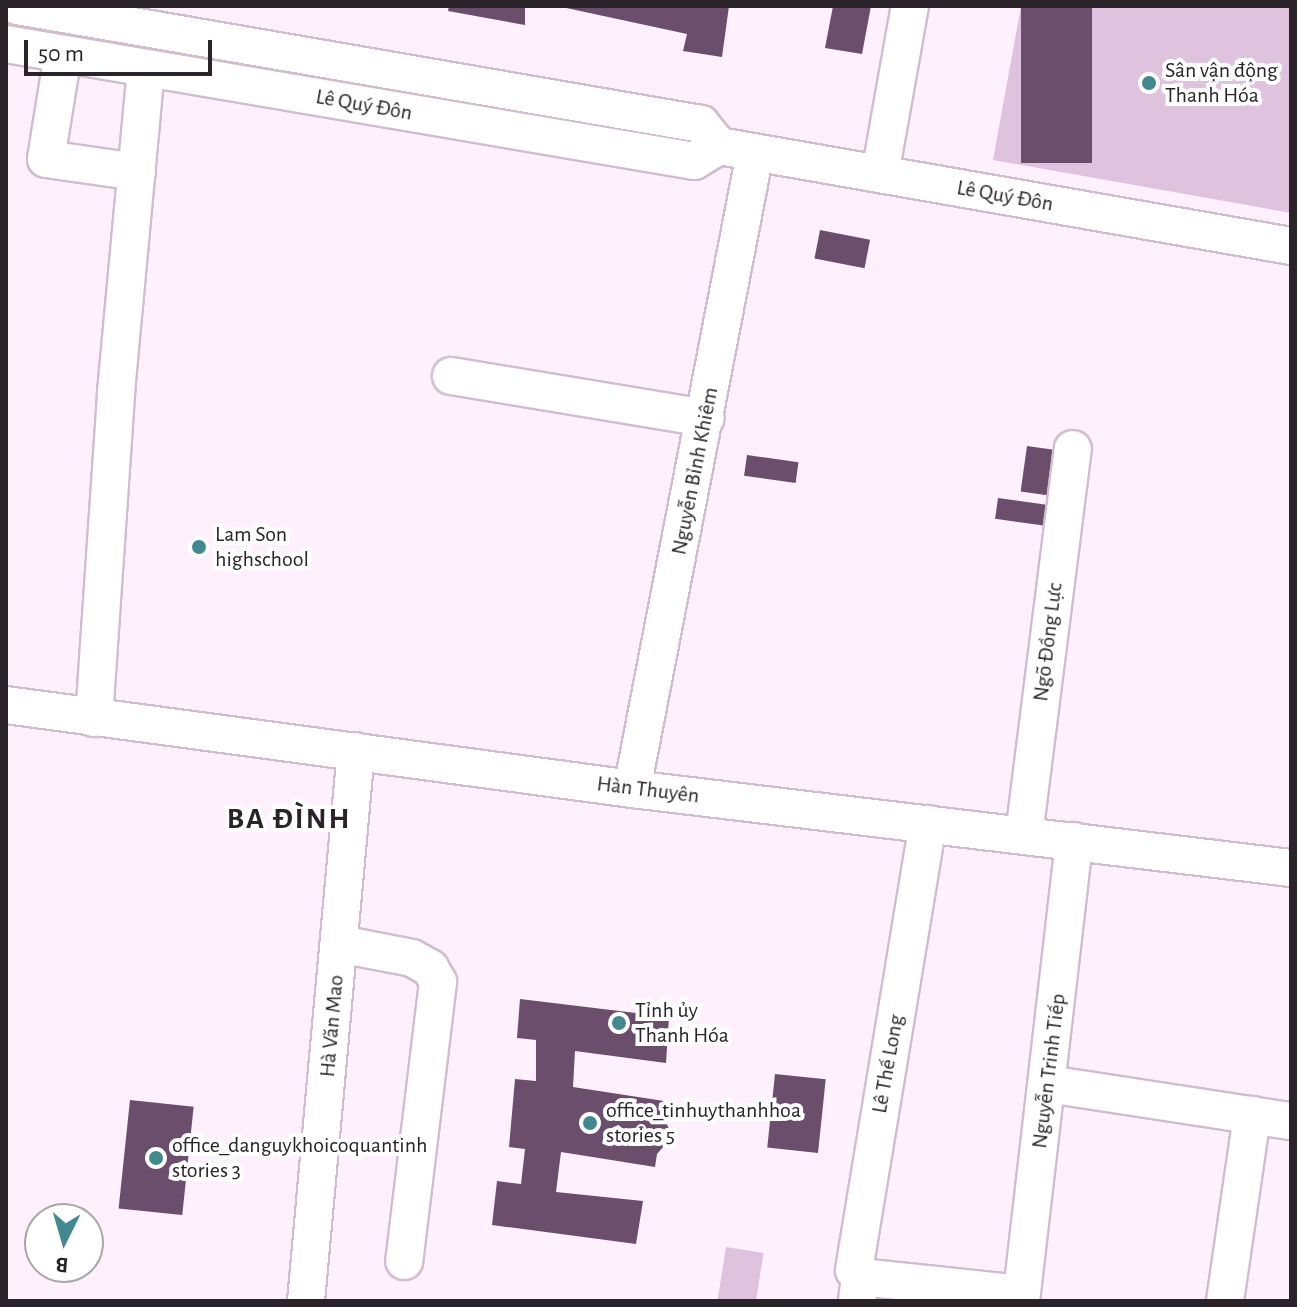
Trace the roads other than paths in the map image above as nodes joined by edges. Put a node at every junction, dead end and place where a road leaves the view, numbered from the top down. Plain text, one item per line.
1 (17, 6) edge
2 (910, 6) edge
3 (92, 12) edge
4 (159, 18) edge
5 (6, 44) edge
6 (63, 54) junction
7 (146, 68) junction
8 (719, 146) junction
9 (755, 153) junction
10 (137, 172) junction
11 (880, 174) junction
12 (1291, 246) edge
13 (451, 376) dead end
14 (706, 418) junction
15 (1073, 449) dead end
16 (6, 705) edge
17 (94, 718) junction
18 (356, 751) junction
19 (632, 789) junction
20 (928, 824) junction
21 (1024, 835) junction
22 (1074, 841) junction
23 (1291, 868) edge
24 (340, 944) junction
25 (1048, 1084) junction
26 (1252, 1115) junction
27 (1291, 1121) edge
28 (404, 1261) dead end
29 (859, 1289) edge
30 (1021, 1297) edge
31 (306, 1301) edge
32 (1225, 1301) edge

1 - 3 street, Lê Quý Đôn
2 - 11 street
3 - 4 street, Lê Quý Đôn
4 - 8 street, Lê Quý Đôn
5 - 6 street, Lê Quý Đôn
6 - 7 street, Lê Quý Đôn
6 - 10 street
7 - 8 street, Lê Quý Đôn
7 - 10 street
8 - 9 street, Lê Quý Đôn
9 - 11 street, Lê Quý Đôn
9 - 14 street, Nguyễn Bỉnh Khiêm
10 - 17 street
11 - 12 street, Lê Quý Đôn
13 - 14 street
14 - 19 street, Nguyễn Bỉnh Khiêm
15 - 21 street, Ngõ Đồng Lực
16 - 17 street, Hàn Thuyên
17 - 18 street, Hàn Thuyên
18 - 19 street, Hàn Thuyên
18 - 24 street, Hà Văn Mao
19 - 20 street, Hàn Thuyên
20 - 21 street, Hàn Thuyên
20 - 29 street, Lê Thế Long
21 - 22 street, Hàn Thuyên
22 - 23 street, Hàn Thuyên
22 - 25 street, Nguyễn Trinh Tiếp
24 - 28 street
24 - 31 street, Hà Văn Mao
25 - 26 street
25 - 30 street, Nguyễn Trinh Tiếp
26 - 27 street
26 - 32 street
29 - 30 street

